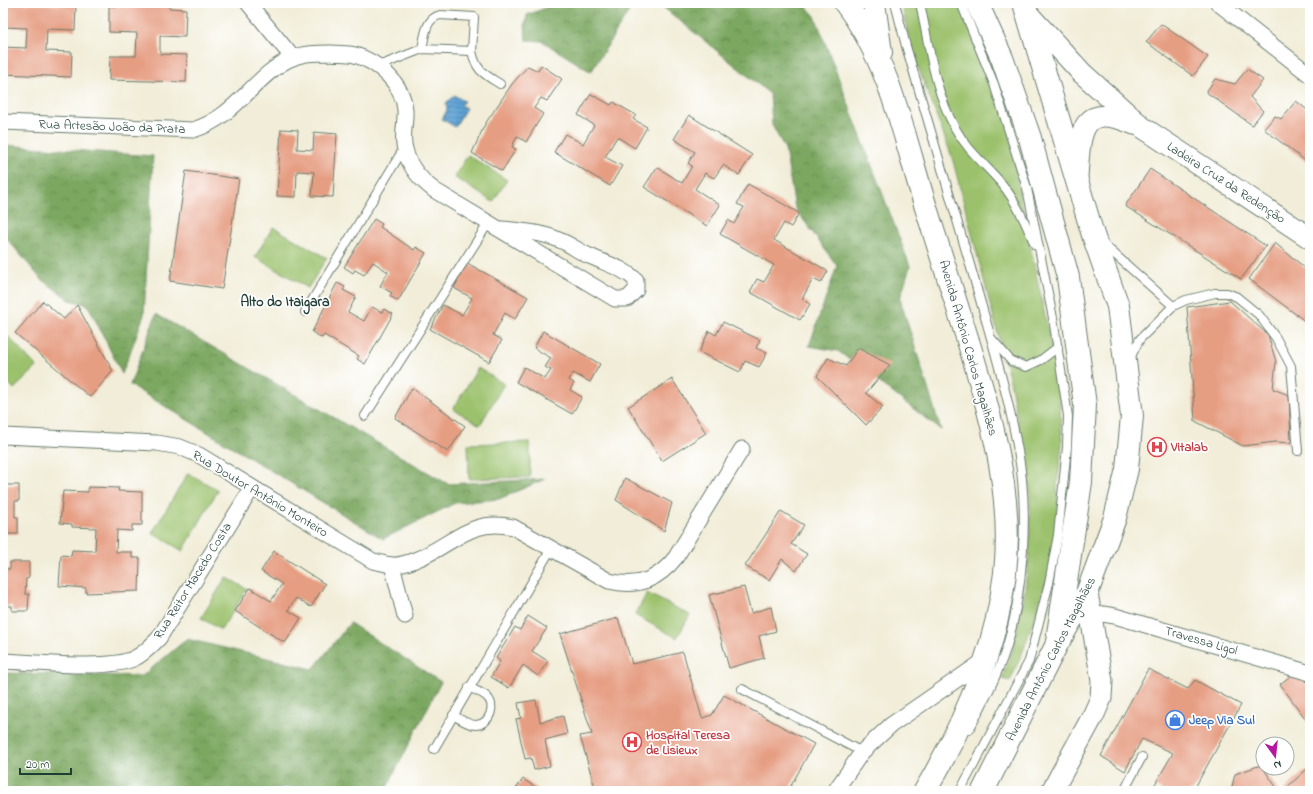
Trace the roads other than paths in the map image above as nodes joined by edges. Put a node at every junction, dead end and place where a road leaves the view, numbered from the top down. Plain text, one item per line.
1 (248, 3) edge
2 (845, 3) edge
3 (874, 3) edge
4 (896, 3) edge
5 (920, 3) edge
6 (961, 3) edge
7 (977, 3) edge
8 (1218, 3) edge
9 (1025, 8) edge
10 (422, 49) junction
11 (472, 51) junction
12 (293, 58) junction
13 (378, 66) junction
14 (884, 70) junction
15 (1310, 75) edge
16 (500, 84) dead end
17 (3, 122) edge
18 (1142, 127) junction
19 (404, 148) junction
20 (1077, 180) junction
21 (496, 225) junction
22 (1093, 235) junction
23 (1310, 238) edge
24 (1040, 256) junction
25 (1173, 306) junction
26 (305, 312) dead end
27 (991, 339) junction
28 (1058, 347) junction
29 (1126, 366) junction
30 (365, 416) dead end
31 (3, 436) edge
32 (742, 449) dead end
33 (1298, 451) dead end
34 (252, 488) junction
35 (551, 549) junction
36 (392, 565) junction
37 (1089, 603) junction
38 (405, 616) dead end
39 (1056, 646) junction
40 (985, 660) junction
41 (3, 661) edge
42 (1310, 673) edge
43 (469, 687) junction
44 (742, 689) dead end
45 (453, 715) junction
46 (963, 739) dead end
47 (434, 749) dead end
48 (862, 752) junction
49 (956, 753) dead end
50 (1142, 757) dead end
51 (1053, 788) edge
52 (835, 791) edge
53 (925, 791) edge
54 (934, 791) edge
55 (960, 791) edge
56 (983, 791) edge
57 (1124, 791) edge

1 - 12 street
2 - 14 main road, Avenida Antônio Carlos Magalhães
3 - 14 main road
4 - 27 lane
5 - 24 lane
6 - 24 lane
7 - 39 main road
8 - 15 street
9 - 18 street, Ladeira Cruz da Redenção
9 - 20 main road, Avenida Antônio Carlos Magalhães
10 - 11 lane
10 - 11 lane
10 - 13 lane
11 - 16 lane
12 - 13 street
12 - 17 street, Rua Artesão João da Prata
13 - 19 street
14 - 40 main road, Avenida Antônio Carlos Magalhães
18 - 20 street, Ladeira Cruz da Redenção
18 - 23 street, Ladeira Cruz da Redenção
19 - 21 street
19 - 26 lane
20 - 22 main road, Avenida Antônio Carlos Magalhães
21 - 21 street
21 - 30 lane
22 - 25 lane
22 - 29 main road, Avenida Antônio Carlos Magalhães
24 - 28 lane
25 - 29 lane
25 - 33 lane
27 - 28 lane
27 - 46 lane
28 - 55 lane
29 - 37 main road, Avenida Antônio Carlos Magalhães
31 - 34 street, Rua Doutor Antônio Monteiro
32 - 35 street, Rua Doutor Antônio Monteiro
34 - 36 street, Rua Doutor Antônio Monteiro
34 - 41 street, Rua Reitor Macedo Costa
35 - 36 street, Rua Doutor Antônio Monteiro
35 - 43 lane
36 - 38 street
37 - 39 main road, Avenida Antônio Carlos Magalhães
37 - 42 street, Travessa Ligol
37 - 51 street
39 - 56 main road, Avenida Antônio Carlos Magalhães
40 - 48 street
40 - 53 main road, Avenida Antônio Carlos Magalhães
43 - 45 lane
43 - 45 lane
44 - 48 lane
45 - 47 lane
48 - 52 street
49 - 54 lane
50 - 57 lane

